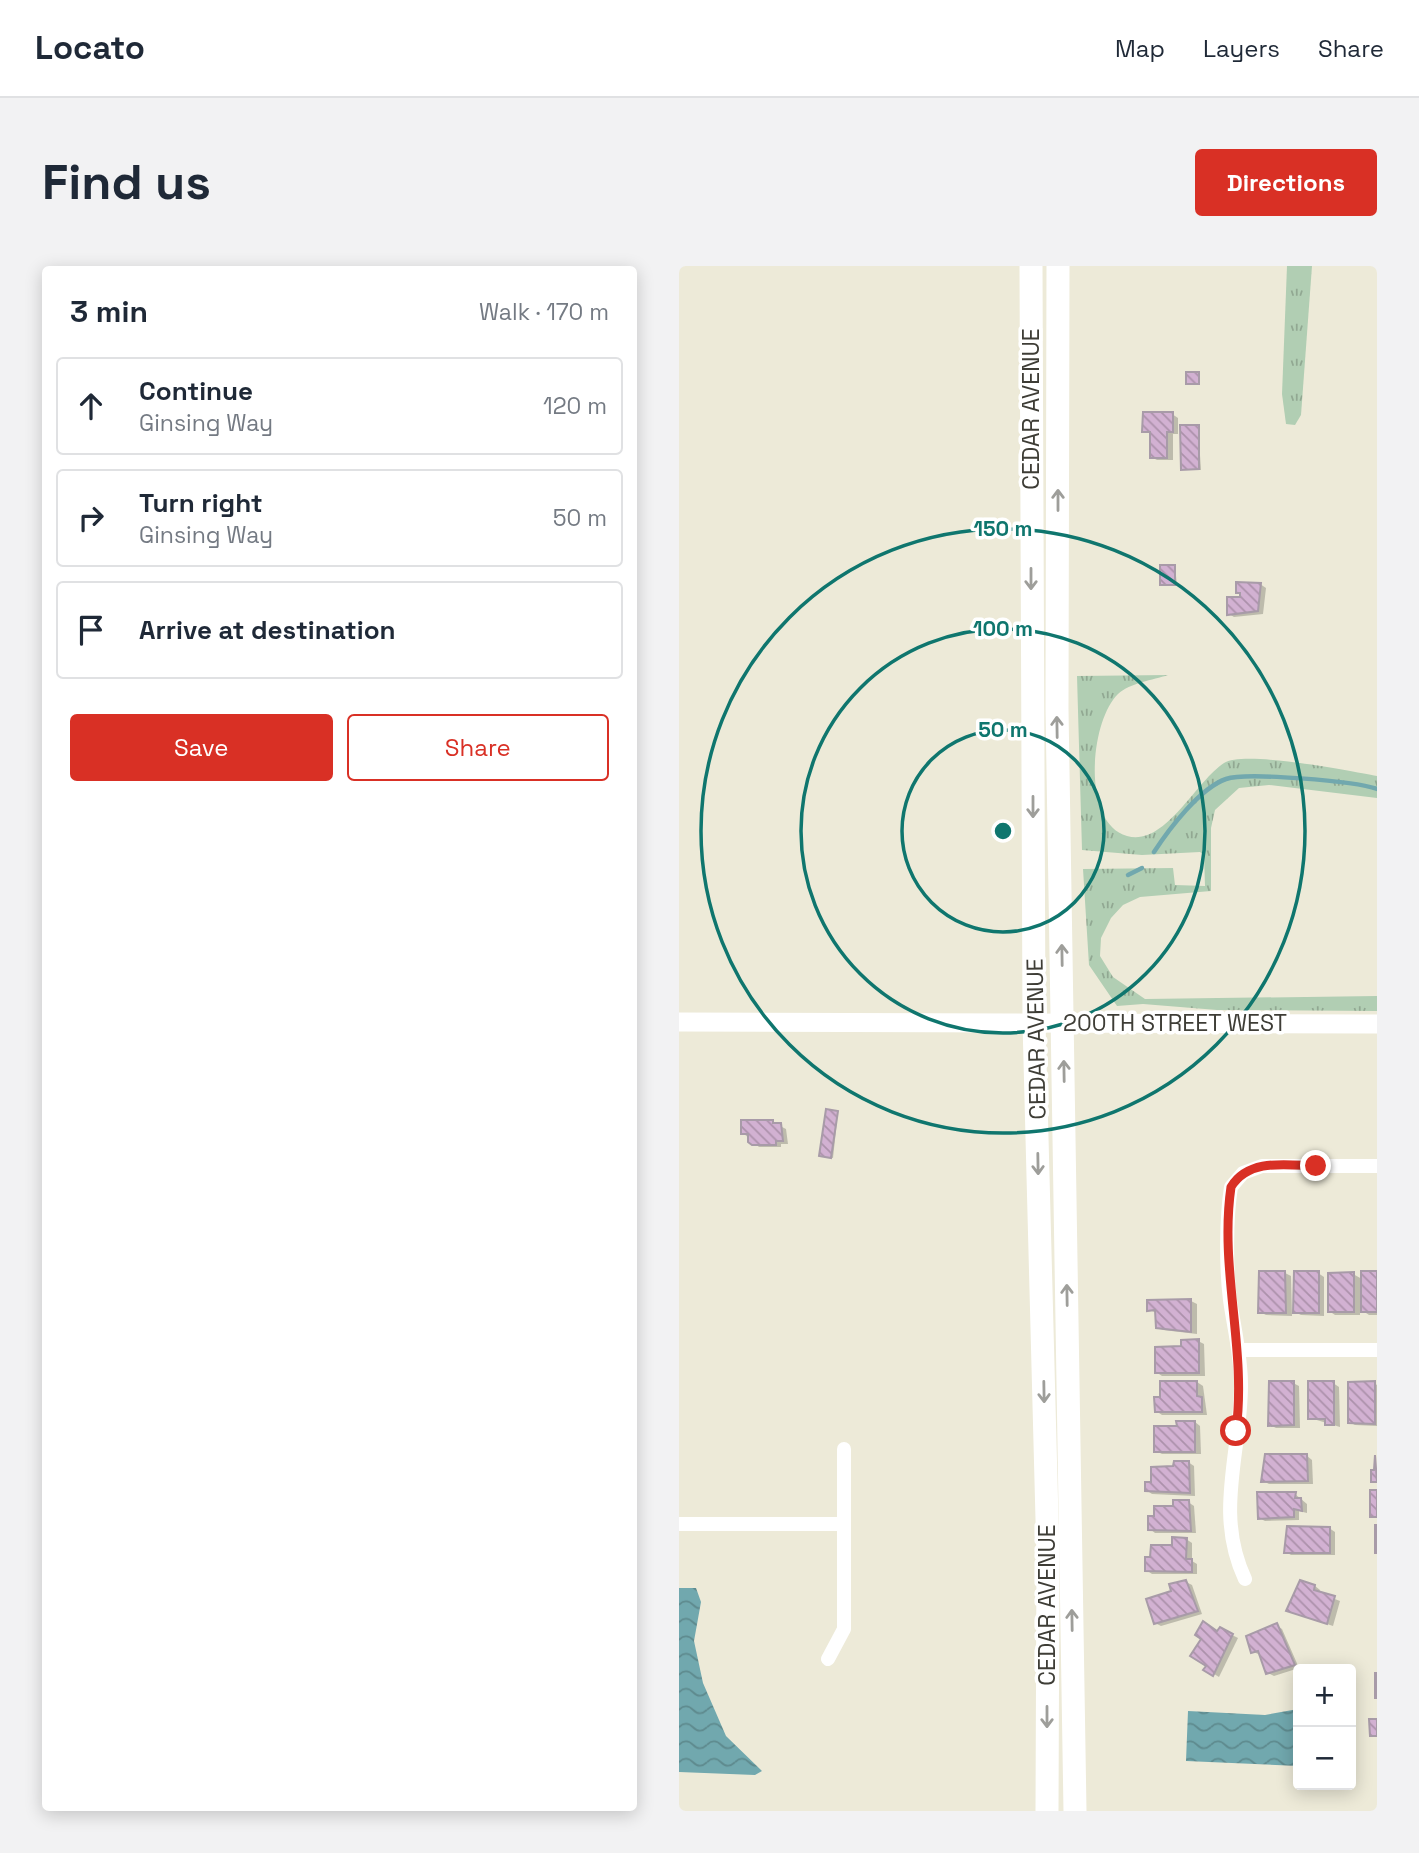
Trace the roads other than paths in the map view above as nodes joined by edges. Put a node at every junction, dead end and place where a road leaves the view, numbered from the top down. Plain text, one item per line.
1 (1031, 266) edge
2 (1058, 266) edge
3 (679, 1022) edge
4 (1034, 1023) junction
5 (1063, 1023) junction
6 (1377, 1024) edge
7 (1377, 1166) edge
8 (1239, 1350) junction
9 (1377, 1350) edge
10 (844, 1449) dead end
11 (679, 1524) edge
12 (845, 1524) junction
13 (1245, 1579) dead end
14 (828, 1659) dead end
15 (1047, 1811) edge
16 (1075, 1811) edge

1 -> 4 main road, CEDAR AVENUE
5 -> 2 main road, CEDAR AVENUE
3 - 4 street, 200TH STREET WEST
4 - 5 street, 200TH STREET WEST
4 -> 15 main road, CEDAR AVENUE
5 - 6 street, 200TH STREET WEST
16 -> 5 main road, CEDAR AVENUE
7 - 8 street
8 - 9 street
8 - 13 street
10 - 12 street
11 - 12 street
12 - 14 street

